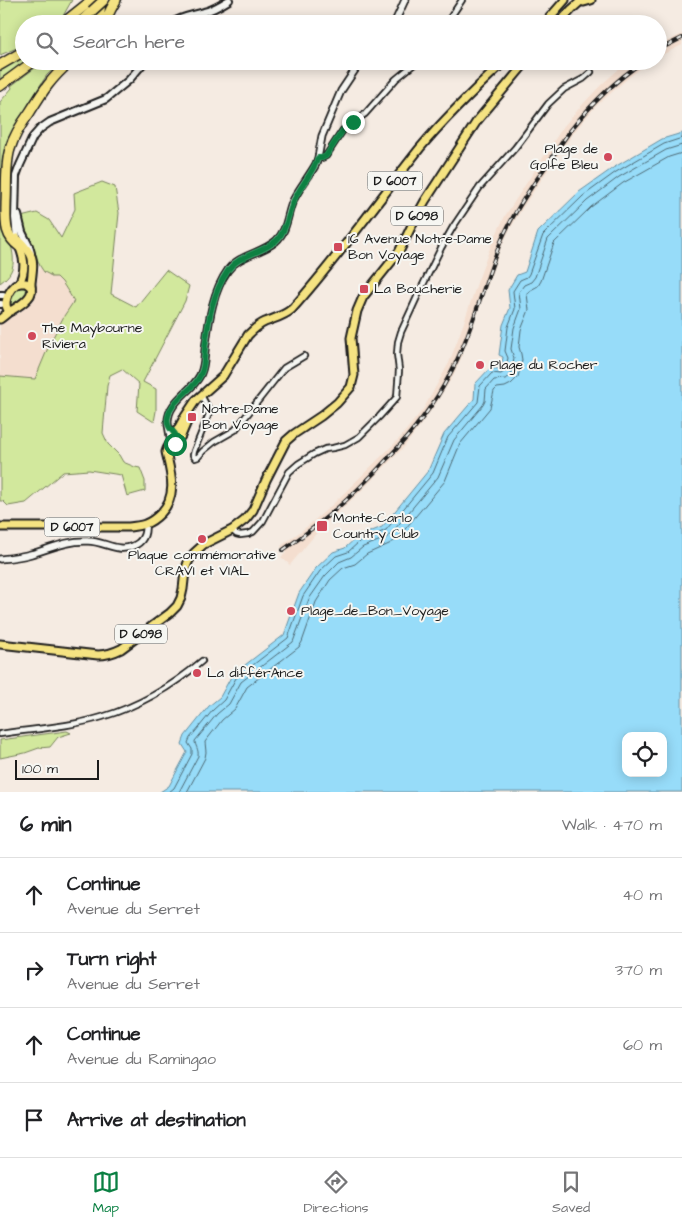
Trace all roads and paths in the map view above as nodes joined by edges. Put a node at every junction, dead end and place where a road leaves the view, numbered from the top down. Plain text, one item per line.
1 (102, 0) edge
2 (116, 0) edge
3 (229, 0) edge
4 (405, 0) edge
5 (462, 0) edge
6 (565, 0) edge
7 (581, 0) edge
8 (591, 0) edge
9 (90, 5) edge
10 (75, 15) edge
11 (100, 15) edge
12 (107, 15) edge
13 (188, 15) edge
14 (398, 15) edge
15 (452, 15) edge
16 (552, 15) edge
17 (567, 15) edge
18 (15, 56) edge
19 (0, 65) edge
20 (22, 70) edge
21 (61, 70) edge
22 (137, 70) edge
23 (355, 70) edge
24 (406, 70) edge
25 (495, 70) edge
26 (520, 70) edge
27 (591, 72) dead end
28 (0, 86) edge
29 (318, 158) junction
30 (16, 207) junction
31 (6, 217) junction
32 (17, 238) junction
33 (20, 247) junction
34 (31, 254) junction
35 (19, 283) junction
36 (31, 287) junction
37 (1, 295) edge
38 (1, 307) edge
39 (11, 310) junction
40 (0, 319) edge
41 (304, 356) dead end
42 (201, 395) junction
43 (176, 438) junction
44 (145, 524) junction
45 (0, 527) edge
46 (232, 530) junction
47 (0, 559) edge
48 (0, 644) edge
49 (202, 661) dead end
50 (0, 734) edge

1 - 9 highway, bridge
1 - 11 highway
2 - 12 highway
3 - 13 main road
4 - 14 street
5 - 15 street
6 - 16 main road
7 - 8 main road
7 - 17 main road
9 - 10 highway
18 - 19 highway
20 - 28 highway
21 - 31 highway
22 - 30 main road
23 - 29 street
24 - 29 street
25 - 42 main road, D 6007
26 - 46 main road, D 6098
27 - 46 street
29 - 43 street
30 - 32 main road
30 - 34 main road
31 - 32 highway
31 - 33 highway
32 - 33 main road
32 - 34 main road
33 - 35 main road
34 - 36 main road
35 - 36 main road
35 - 37 main road
36 - 39 main road
37 - 38 main road
38 - 39 main road
39 - 40 main road
41 - 42 street
42 - 43 main road, D 6007
43 - 44 main road, D 6007
44 - 45 main road, D 6007
44 - 47 street
46 - 48 main road, D 6098
49 - 50 street

